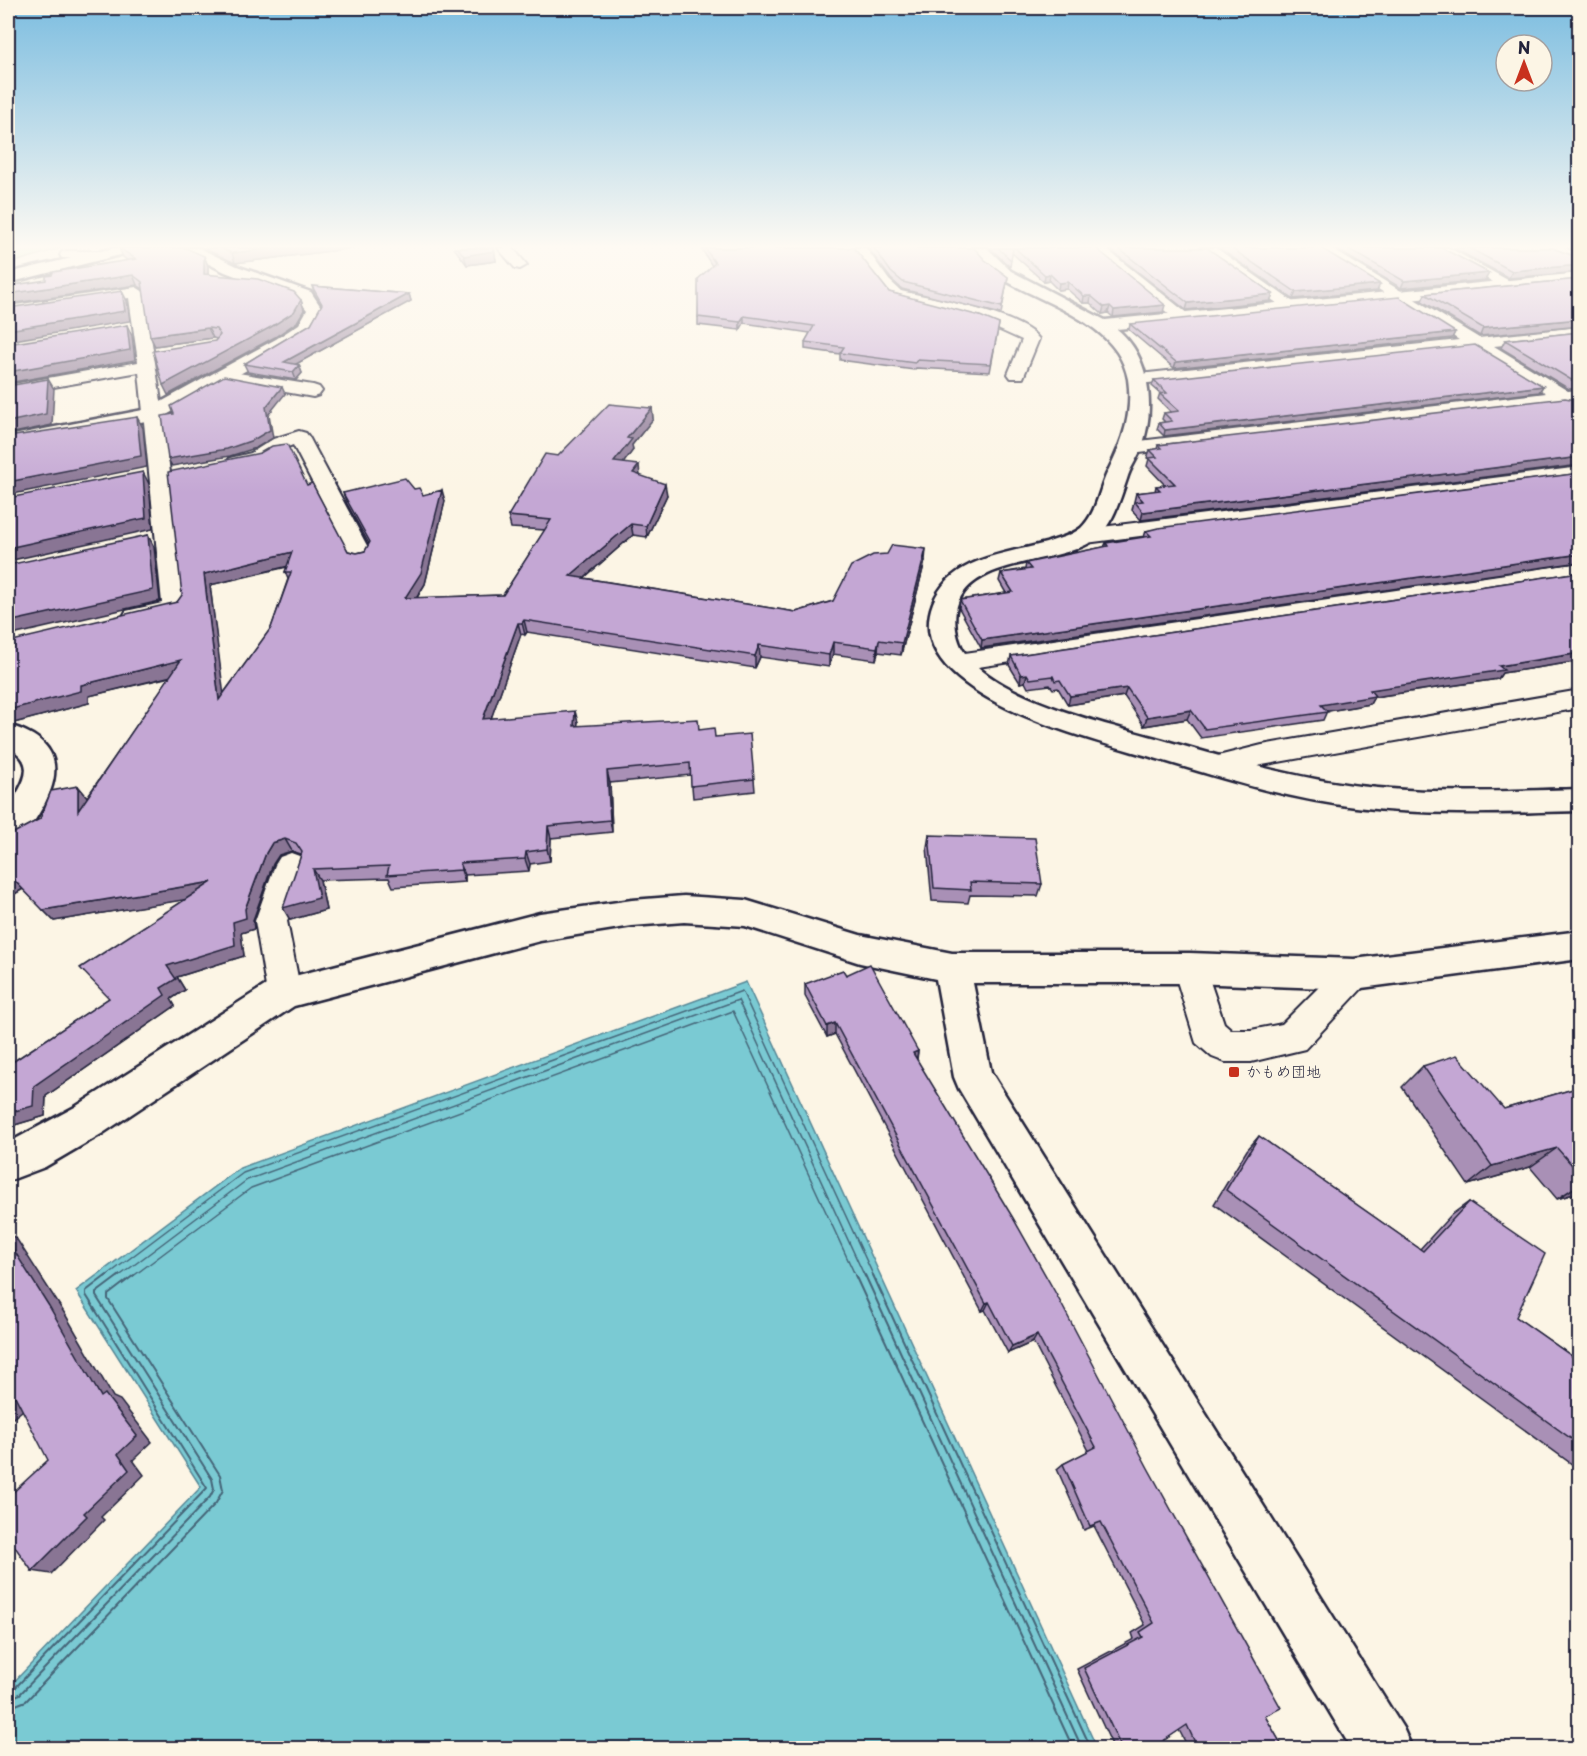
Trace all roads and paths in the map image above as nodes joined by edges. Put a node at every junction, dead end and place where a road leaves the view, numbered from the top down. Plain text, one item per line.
1 (136, 330) edge
2 (301, 330) edge
3 (1019, 330) edge
4 (1108, 330) edge
5 (1454, 330) edge
6 (1580, 332) edge
7 (1476, 343) junction
8 (167, 352) edge
9 (145, 361) junction
10 (1017, 374) dead end
11 (226, 376) junction
12 (1139, 379) junction
13 (8, 390) edge
14 (313, 391) dead end
15 (1575, 399) edge
16 (154, 414) junction
17 (8, 441) edge
18 (1131, 448) junction
19 (214, 466) edge
20 (181, 473) edge
21 (1580, 473) edge
22 (159, 475) junction
23 (135, 477) edge
24 (166, 535) junction
25 (1086, 536) junction
26 (143, 540) edge
27 (361, 555) edge
28 (1580, 570) edge
29 (118, 620) edge
30 (958, 662) junction
31 (1580, 699) edge
32 (8, 735) edge
33 (1216, 766) junction
34 (1580, 800) edge
35 (8, 831) edge
36 (291, 865) dead end
37 (1580, 945) edge
38 (952, 968) junction
39 (1190, 968) junction
40 (1354, 974) junction
41 (284, 993) junction
42 (8, 1162) edge
43 (1383, 1749) edge

1 - 9 street
2 - 11 street
3 - 10 street
4 - 12 street
5 - 7 street
6 - 7 street
7 - 12 street
7 - 15 street
8 - 9 street
9 - 13 street
9 - 16 street
11 - 14 street
11 - 16 street
12 - 18 street
15 - 18 street
16 - 17 street
16 - 22 street
18 - 25 street
19 - 27 street
20 - 22 street
21 - 25 street
22 - 23 street
22 - 24 street
24 - 26 street
24 - 29 street
25 - 30 street
28 - 30 street
30 - 33 street
31 - 33 street
32 - 35 street
33 - 34 street
36 - 41 street
37 - 40 street
38 - 39 street
38 - 41 street
38 - 43 street
39 - 40 street
39 - 40 street
41 - 42 street

